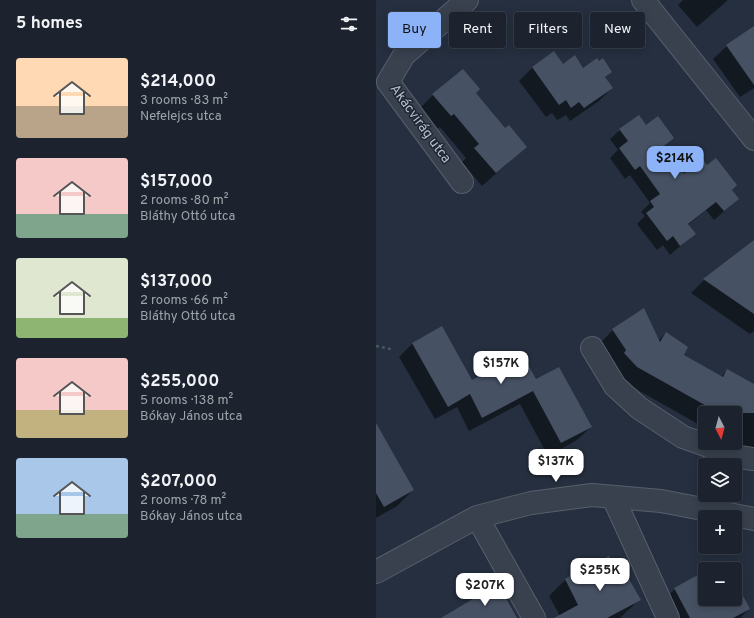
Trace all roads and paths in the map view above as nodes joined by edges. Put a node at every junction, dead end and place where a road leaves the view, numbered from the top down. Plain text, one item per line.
1 (467, 0) edge
2 (643, 0) edge
3 (754, 139) edge
4 (462, 182) dead end
5 (376, 346) edge
6 (592, 348) dead end
7 (391, 349) dead end
8 (754, 459) edge
9 (613, 497) junction
10 (477, 518) junction
11 (754, 519) edge
12 (376, 572) edge
13 (534, 618) edge
14 (668, 618) edge

1 - 4 street, Akácvirág utca
2 - 3 street
5 - 7 path
6 - 8 street
9 - 10 street
9 - 11 street
9 - 14 street
10 - 12 street
10 - 13 street

